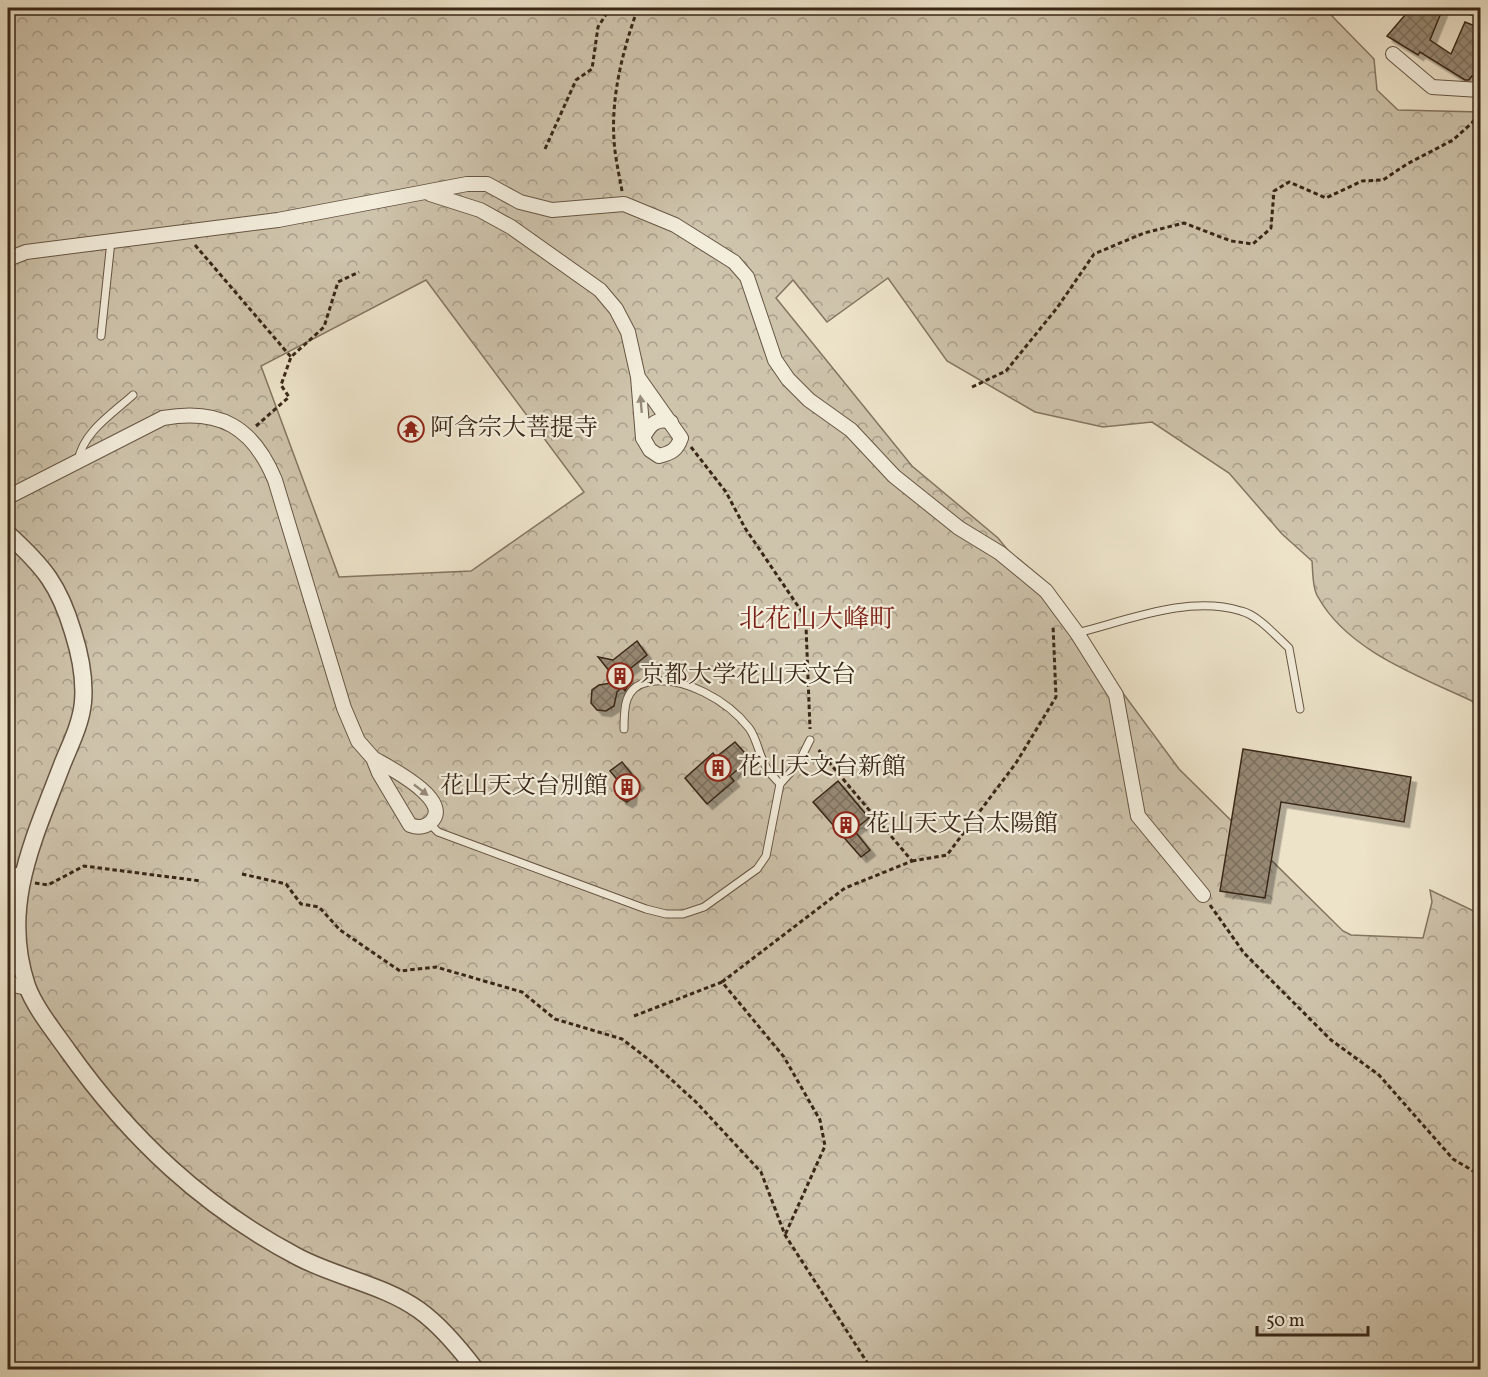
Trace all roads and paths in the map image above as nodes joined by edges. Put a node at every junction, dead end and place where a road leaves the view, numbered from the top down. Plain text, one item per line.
1 (610, 8) edge
2 (638, 8) edge
3 (1473, 8) edge
4 (1480, 9) edge
5 (1393, 54) dead end
6 (1480, 90) edge
7 (1480, 110) edge
8 (545, 149) dead end
9 (428, 193) junction
10 (624, 204) junction
11 (184, 232) junction
12 (111, 241) junction
13 (8, 259) edge
14 (359, 272) dead end
15 (101, 336) dead end
16 (291, 357) junction
17 (638, 377) junction
18 (972, 387) dead end
19 (133, 395) dead end
20 (671, 422) junction
21 (246, 436) junction
22 (643, 438) junction
23 (688, 444) dead end
24 (78, 461) junction
25 (8, 497) edge
26 (8, 534) edge
27 (1052, 600) junction
28 (1077, 633) junction
29 (1300, 709) dead end
30 (624, 729) dead end
31 (810, 740) junction
32 (372, 758) junction
33 (780, 784) junction
34 (429, 823) junction
35 (912, 861) junction
36 (14, 871) edge
37 (242, 874) dead end
38 (56, 880) dead end
39 (201, 881) dead end
40 (1203, 895) joint
41 (8, 980) edge
42 (722, 982) junction
43 (27, 988) junction
44 (634, 1016) dead end
45 (1480, 1175) edge
46 (785, 1235) junction
47 (476, 1370) edge
48 (872, 1370) edge

1 - 8 path
2 - 10 path
3 - 4 street
5 - 6 street
7 - 18 path
9 - 10 street
9 - 11 street
9 - 17 street
10 - 27 street
11 - 12 street
11 - 16 path
12 - 13 street
12 - 15 lane
14 - 16 path
16 - 21 path
17 - 20 street
22 -> 17 street
19 - 24 lane
20 - 22 street
20 - 22 street
21 - 24 street
21 - 32 street
23 - 31 path
24 - 25 street
26 - 36 street
27 - 28 street
27 - 35 path
28 - 29 lane
28 - 40 street
30 - 33 lane
31 - 33 lane
31 - 35 path
32 - 34 street
32 -> 34 street
33 - 34 lane
35 - 42 path
36 - 43 street
37 - 46 path
38 - 39 path
40 - 45 path
41 - 43 street
42 - 44 path
42 - 46 path
43 - 47 street
46 - 48 path

